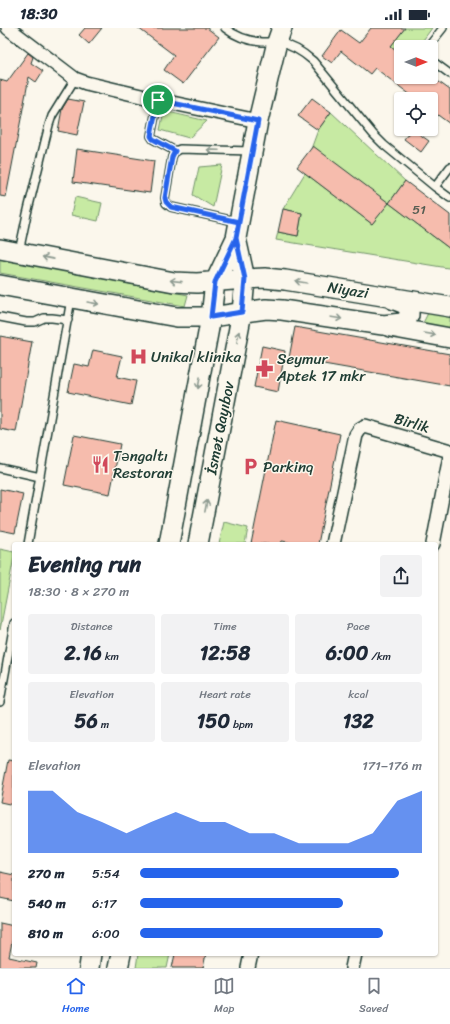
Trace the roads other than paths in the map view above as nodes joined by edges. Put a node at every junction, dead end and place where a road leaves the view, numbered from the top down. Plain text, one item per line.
1 (225, 28) edge
2 (443, 28) edge
3 (17, 31) edge
4 (280, 35) edge
5 (434, 40) edge
6 (438, 65) edge
7 (450, 74) edge
8 (74, 79) junction
9 (158, 100) junction
10 (258, 121) junction
11 (175, 151) junction
12 (252, 151) junction
13 (450, 166) edge
14 (435, 187) junction
15 (450, 198) edge
16 (237, 230) junction
17 (0, 249) edge
18 (20, 252) junction
19 (245, 279) junction
20 (215, 282) junction
21 (0, 285) edge
22 (388, 297) junction
23 (71, 298) junction
24 (450, 306) edge
25 (242, 312) junction
26 (0, 316) edge
27 (211, 317) junction
28 (68, 320) junction
29 (383, 325) junction
30 (450, 338) edge
31 (450, 451) edge
32 (450, 456) edge
33 (0, 468) edge
34 (40, 477) junction
35 (28, 542) edge
36 (169, 542) edge
37 (198, 542) edge
38 (333, 542) edge
39 (433, 542) edge
40 (12, 634) edge
41 (0, 702) edge
42 (91, 956) edge
43 (121, 956) edge
44 (251, 956) edge
45 (355, 956) edge
46 (89, 968) edge
47 (118, 968) edge
48 (248, 968) edge
49 (352, 968) edge

1 - 4 lane
2 - 5 lane
3 - 8 street
4 - 10 main road
4 - 14 lane
6 - 7 lane
8 - 9 street
8 - 18 lane
9 - 10 street
9 - 11 lane
10 - 12 main road
12 -> 11 lane
11 - 16 lane
12 - 16 main road
13 - 14 lane
14 - 15 lane
16 - 19 main road, İsmət Qayıbov
16 - 20 main road, İsmət Qayıbov
17 - 18 main road, Niyazi
20 -> 18 main road, Niyazi
19 - 20 main road, Niyazi
22 -> 19 main road, Niyazi
19 - 25 main road, İsmət Qayıbov
20 - 27 main road, İsmət Qayıbov
21 - 23 main road
22 - 24 main road, Niyazi
22 - 29 main road
23 -> 27 main road
23 - 28 lane
25 - 27 main road
25 -> 29 main road
37 -> 25 main road, İsmət Qayıbov
26 - 28 lane
27 -> 36 main road, İsmət Qayıbov
28 - 34 lane
29 -> 30 main road
31 - 38 street, Birlik
32 - 39 street
33 - 34 lane
34 - 35 lane
40 - 41 lane
42 - 46 main road
43 - 47 main road
44 - 48 street
45 - 49 street

